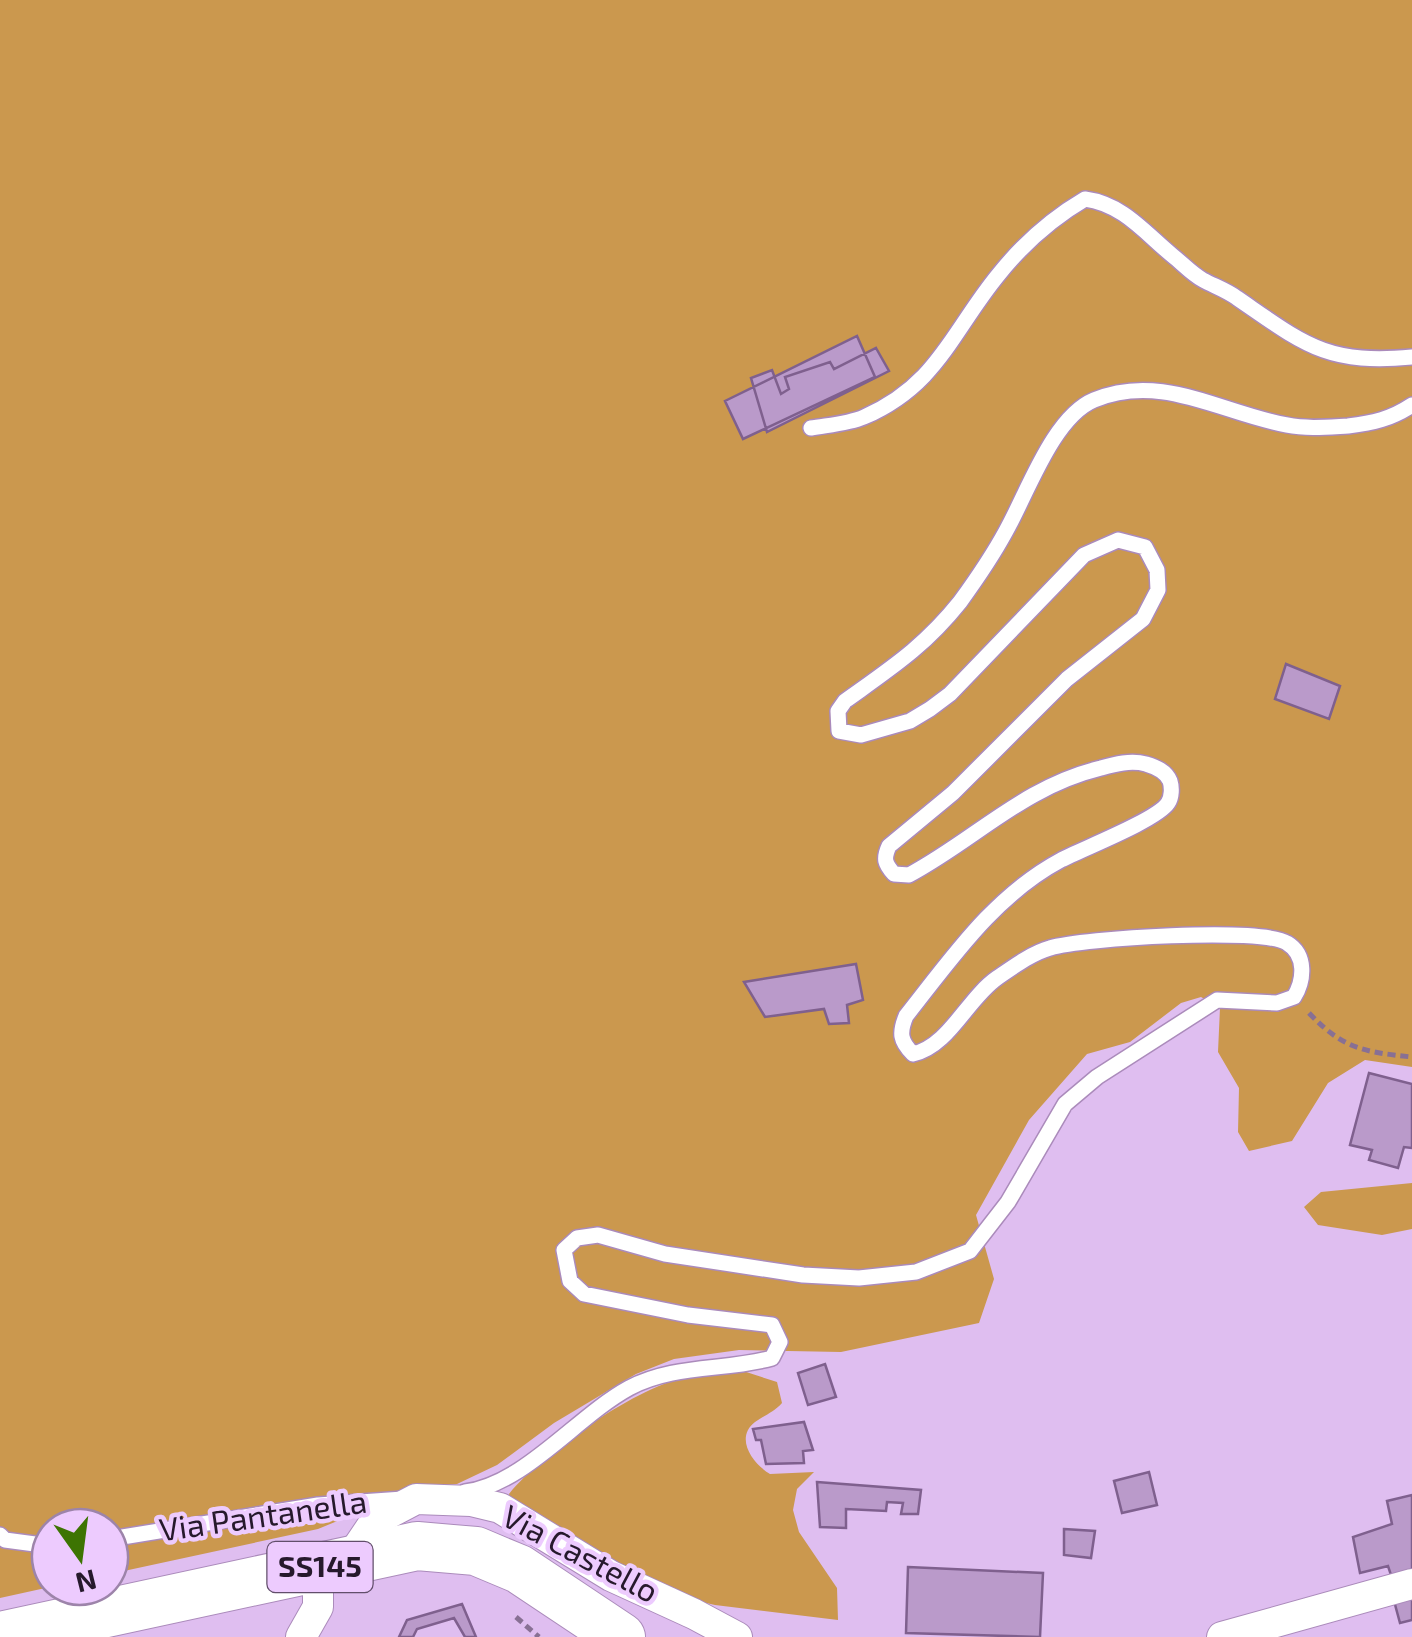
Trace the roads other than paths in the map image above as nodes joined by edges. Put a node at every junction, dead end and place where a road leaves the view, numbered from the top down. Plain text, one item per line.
1 (1412, 356) edge
2 (1412, 405) edge
3 (811, 428) dead end
4 (416, 1499) junction
5 (0, 1534) edge
6 (130, 1536) edge
7 (30, 1543) edge
8 (333, 1563) junction
9 (1412, 1584) edge
10 (0, 1636) edge
11 (302, 1637) edge
12 (620, 1637) edge
13 (737, 1637) edge
14 (1222, 1637) edge

1 - 3 lane
2 - 4 lane, Via Pantanella
4 - 6 lane, Via Pantanella
4 - 8 street
4 - 13 street, Via Castello
5 - 7 lane
8 - 10 main road, SS145
8 - 11 street
8 - 12 main road, SS145
9 - 14 street

